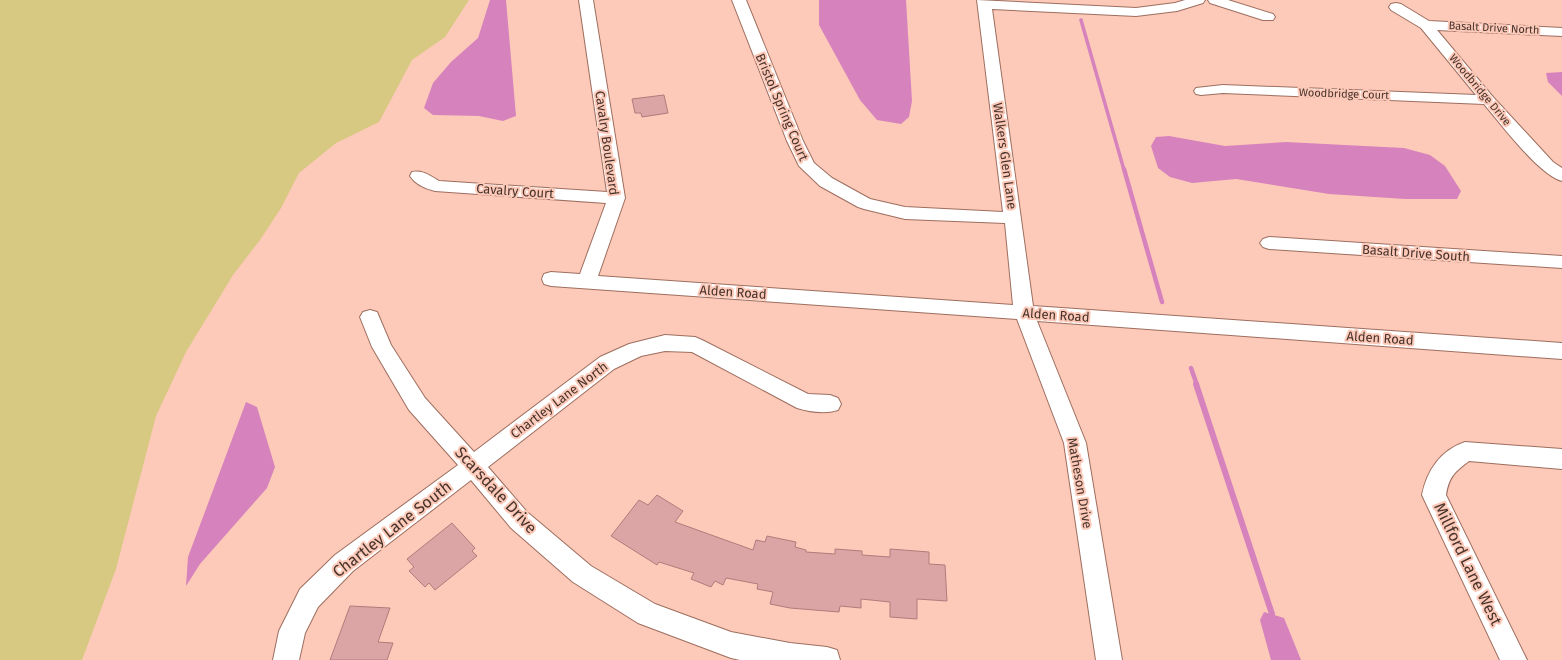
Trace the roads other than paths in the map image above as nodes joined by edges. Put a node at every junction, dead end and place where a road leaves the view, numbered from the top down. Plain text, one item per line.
1 (586, 0) edge
2 (739, 0) edge
3 (1198, 0) edge
4 (1215, 0) edge
5 (984, 3) edge
6 (1396, 7) dead end
7 (1268, 17) dead end
8 (1426, 25) junction
9 (1562, 32) edge
10 (1201, 91) dead end
11 (1488, 100) junction
12 (418, 176) dead end
13 (1562, 176) edge
14 (616, 198) junction
15 (1014, 218) junction
16 (1269, 243) dead end
17 (1562, 262) edge
18 (551, 279) dead end
19 (587, 281) junction
20 (1024, 312) junction
21 (370, 317) dead end
22 (1562, 351) edge
23 (830, 404) dead end
24 (1562, 459) edge
25 (473, 466) junction
26 (286, 660) edge
27 (827, 660) edge
28 (1109, 660) edge
29 (1514, 660) edge

1 - 14 street, Cavalry Boulevard
2 - 15 street, Bristol Spring Court
3 - 5 street
4 - 7 street
5 - 15 street, Walkers Glen Lane
6 - 8 street, Woodbridge Drive
8 - 9 street, Basalt Drive North
8 - 11 street, Woodbridge Drive
10 - 11 street, Woodbridge Court
11 - 13 street, Woodbridge Drive
12 - 14 street, Cavalry Court
14 - 19 street, Cavalry Boulevard
15 - 20 street, Walkers Glen Lane
16 - 17 street, Basalt Drive South
18 - 19 street, Alden Road
19 - 20 street, Alden Road
20 - 22 street, Alden Road
20 - 28 street, Matheson Drive
21 - 25 street, Scarsdale Drive
23 - 25 street, Chartley Lane North
24 - 29 street, Millford Lane West
25 - 26 street, Chartley Lane South
25 - 27 street, Scarsdale Drive

